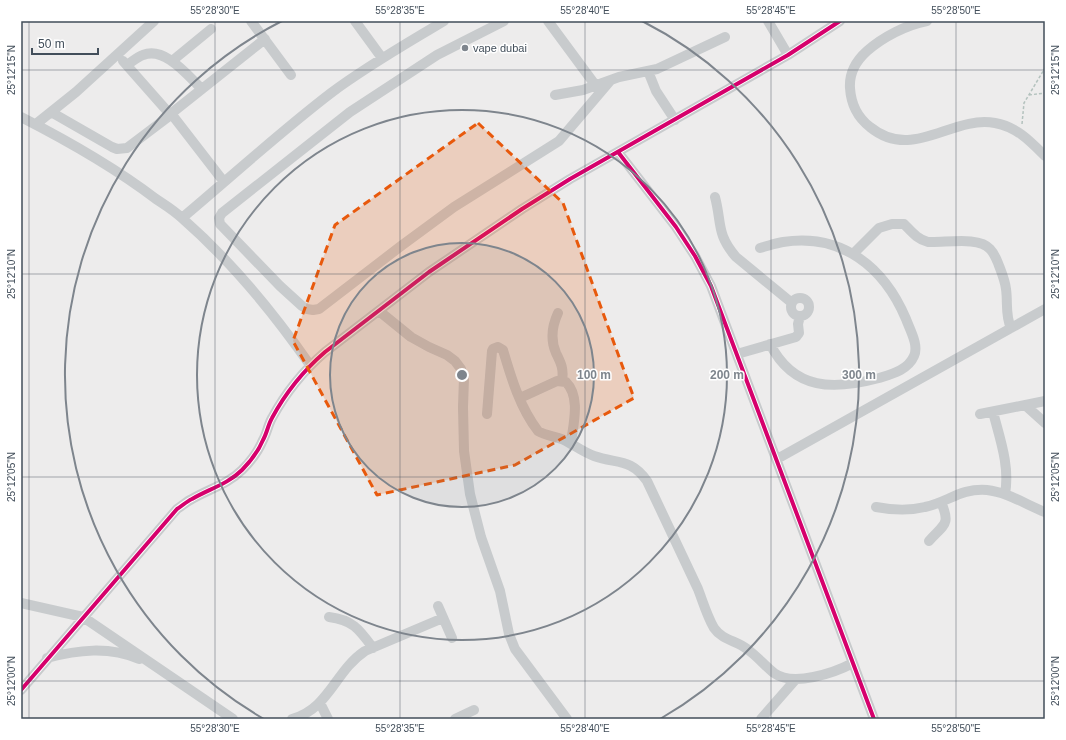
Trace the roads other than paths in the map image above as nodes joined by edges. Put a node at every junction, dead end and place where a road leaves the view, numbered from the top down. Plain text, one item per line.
1 (154, 21) edge
2 (251, 21) edge
3 (355, 21) edge
4 (444, 21) edge
5 (504, 21) edge
6 (548, 21) edge
7 (768, 21) edge
8 (838, 21) edge
9 (927, 21) edge
10 (211, 29) dead end
11 (725, 37) dead end
12 (265, 39) junction
13 (117, 54) junction
14 (788, 55) junction
15 (382, 58) junction
16 (172, 61) junction
17 (127, 66) junction
18 (648, 71) junction
19 (291, 75) dead end
20 (610, 81) junction
21 (596, 86) junction
22 (202, 89) junction
23 (555, 94) dead end
24 (52, 112) junction
25 (170, 114) junction
26 (21, 117) edge
27 (675, 120) junction
28 (36, 124) junction
29 (618, 152) junction
30 (1045, 156) edge
31 (224, 182) junction
32 (715, 197) dead end
33 (182, 218) junction
34 (760, 248) dead end
35 (854, 253) junction
36 (792, 302) junction
37 (1045, 309) edge
38 (379, 311) junction
39 (558, 312) dead end
40 (800, 316) junction
41 (1011, 328) junction
42 (770, 344) junction
43 (737, 354) junction
44 (310, 366) junction
45 (562, 381) junction
46 (520, 398) junction
47 (1045, 401) edge
48 (1025, 405) junction
49 (993, 412) junction
50 (487, 414) dead end
51 (980, 414) dead end
52 (1045, 422) edge
53 (571, 443) junction
54 (777, 459) junction
55 (1005, 494) junction
56 (941, 502) junction
57 (876, 507) dead end
58 (1045, 512) edge
59 (928, 541) dead end
60 (21, 603) edge
61 (438, 606) dead end
62 (83, 617) junction
63 (329, 618) dead end
64 (443, 618) junction
65 (452, 638) dead end
66 (373, 648) junction
67 (47, 658) junction
68 (853, 663) junction
69 (154, 666) junction
70 (796, 679) junction
71 (21, 690) edge
72 (320, 703) junction
73 (474, 710) dead end
74 (233, 719) edge
75 (292, 719) edge
76 (328, 719) edge
77 (455, 719) edge
78 (567, 719) edge
79 (761, 719) edge
80 (874, 719) edge

1 - 13 street
2 - 12 street
3 - 15 street
4 - 15 street
5 - 20 street
6 - 21 street
7 - 14 street
8 - 14 street
9 - 30 street
10 - 16 street
11 - 18 street
12 - 19 street
12 - 22 street
13 - 17 street
13 - 24 street
14 - 27 street
15 - 31 street
16 - 17 street
16 - 22 street
17 - 25 street
18 - 20 street
18 - 27 street
20 - 21 street
21 - 23 street
22 - 25 street
24 - 25 street
24 - 28 street
25 - 31 street
26 - 28 street
27 - 29 street
28 - 33 street
29 - 38 street
29 - 43 street
31 - 33 street
32 - 36 street
33 - 44 street
34 - 35 street
35 - 41 street
35 - 42 street
36 - 40 street
36 - 40 street
37 - 41 street
38 - 44 street
38 - 78 street
39 - 45 street
40 - 42 street
41 - 54 street
42 - 43 street
43 - 54 street
44 - 62 street
45 - 46 street
45 - 53 street
46 - 50 street
46 - 53 street
47 - 48 street
48 - 49 street
48 - 52 street
49 - 51 street
49 - 55 street
53 - 70 street
54 - 68 street
55 - 56 street
55 - 58 street
56 - 57 street
56 - 59 street
60 - 62 street
61 - 64 street
62 - 67 street
62 - 69 street
63 - 66 street
64 - 65 street
64 - 66 street
66 - 72 street
67 - 69 street
67 - 71 street
68 - 70 street
68 - 80 street
69 - 74 street
70 - 79 street
72 - 75 street
72 - 76 street
73 - 77 street

